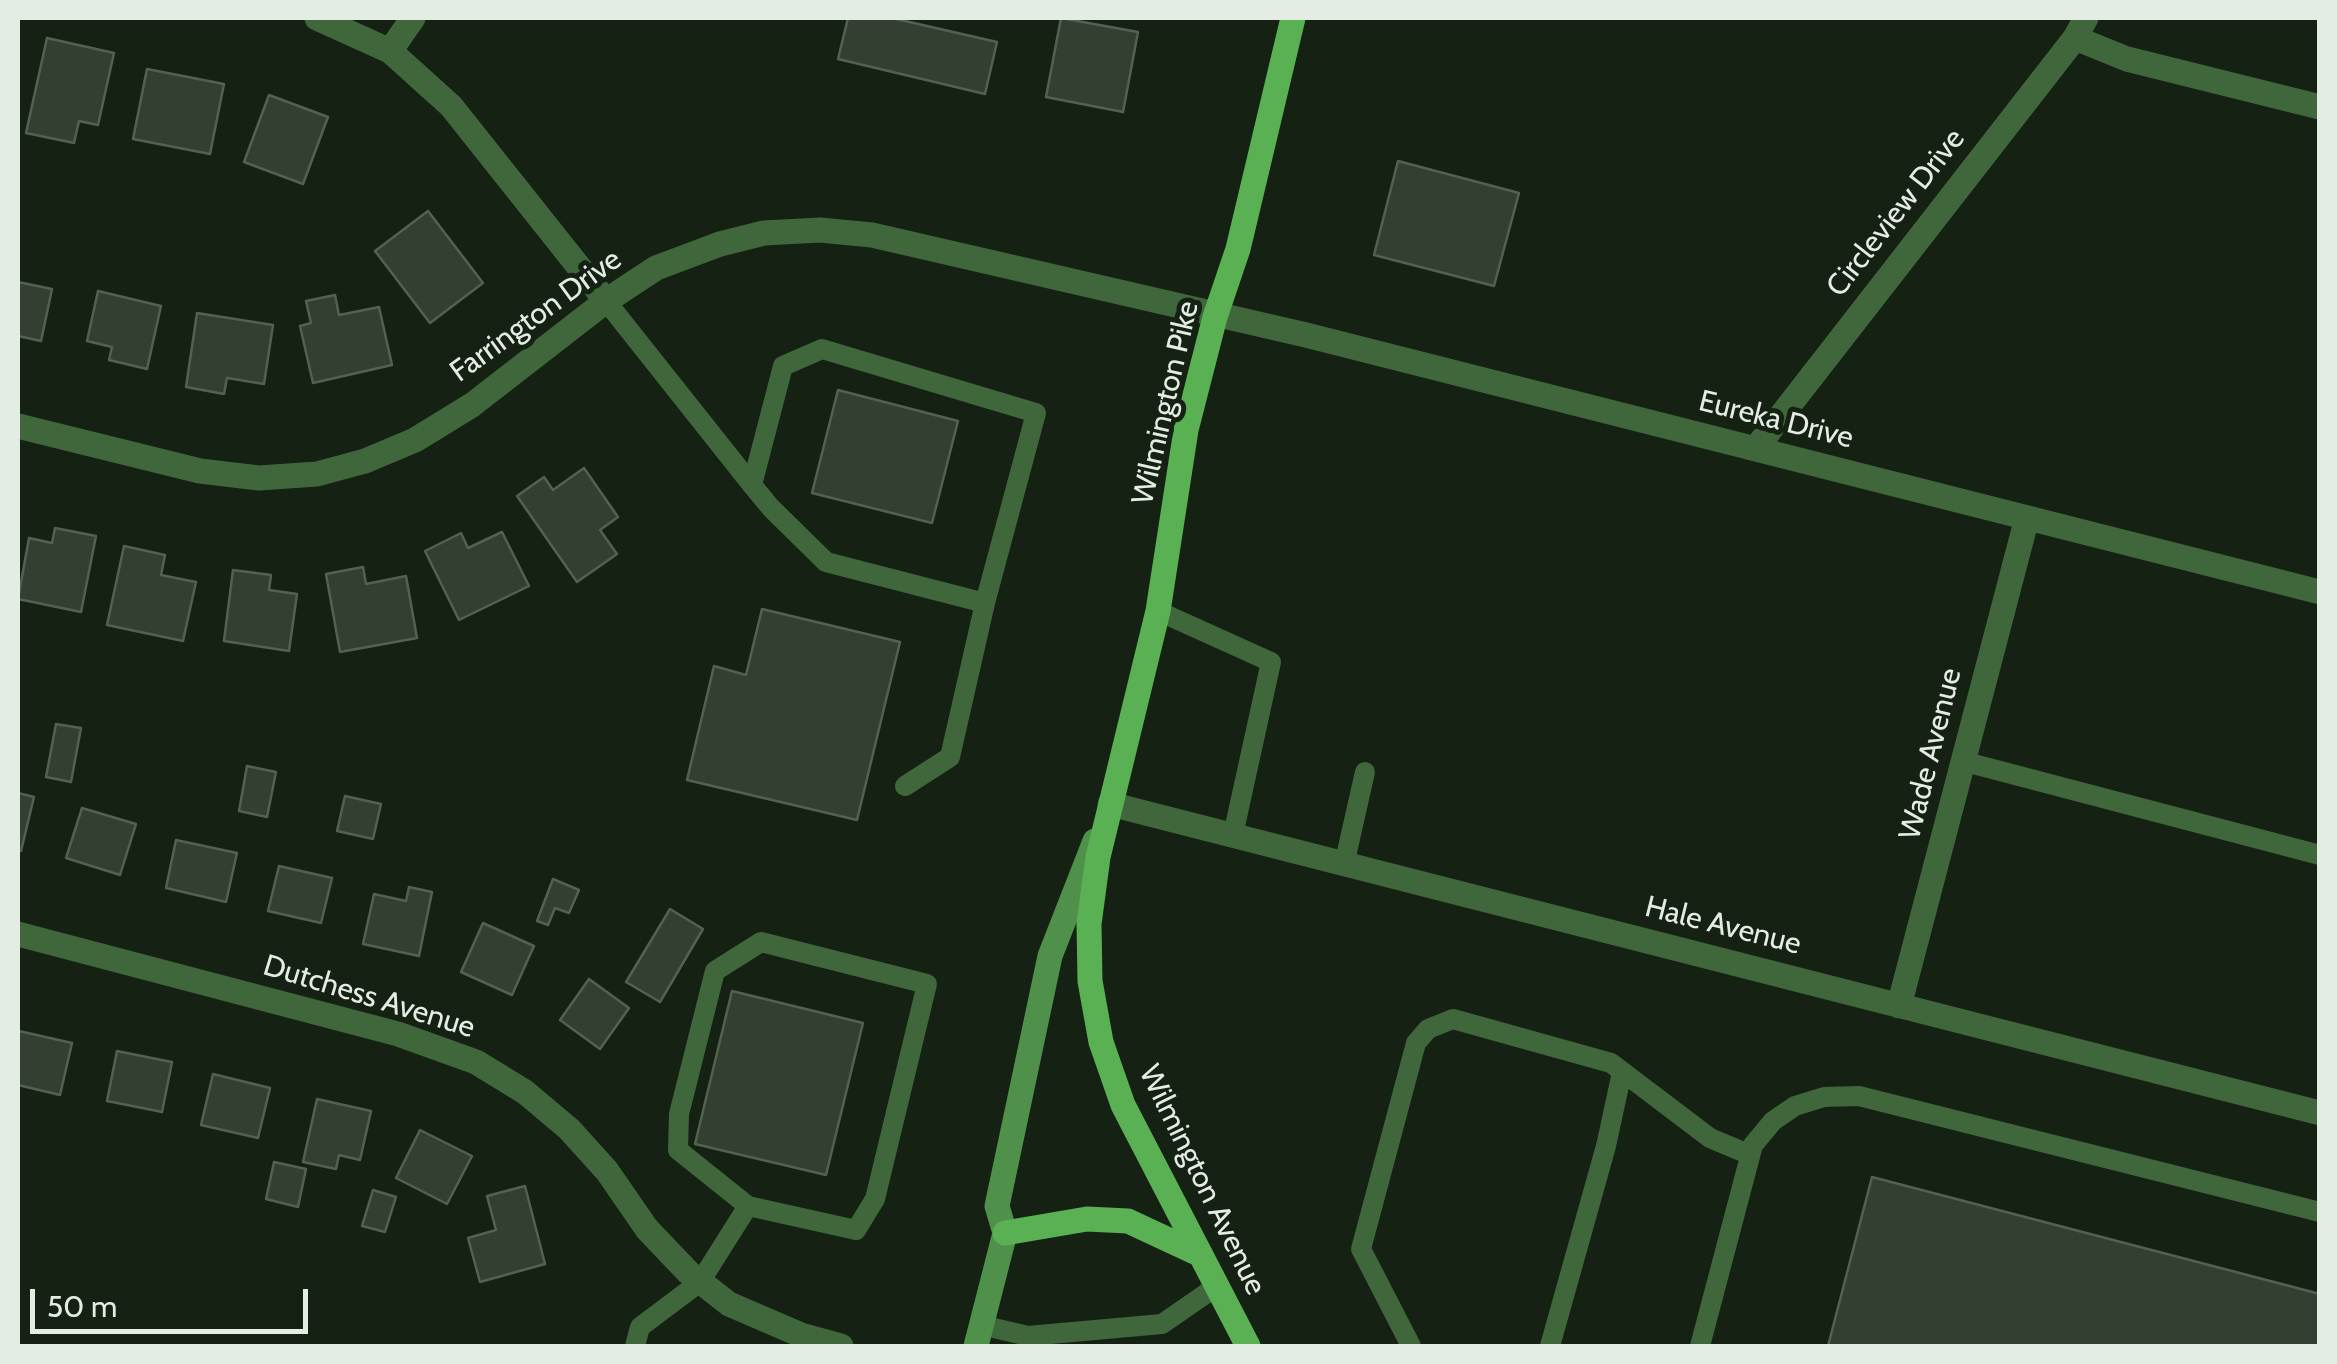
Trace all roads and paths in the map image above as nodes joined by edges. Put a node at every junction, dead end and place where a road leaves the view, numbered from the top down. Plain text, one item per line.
1 (317, 18) edge
2 (413, 18) edge
3 (1293, 18) edge
4 (2080, 28) edge
5 (390, 51) junction
6 (2320, 107) edge
7 (606, 300) junction
8 (1215, 317) junction
9 (18, 426) edge
10 (1756, 448) junction
11 (752, 485) junction
12 (2027, 518) junction
13 (2320, 592) edge
14 (985, 603) junction
15 (1158, 610) junction
16 (1962, 760) junction
17 (1365, 772) dead end
18 (905, 786) dead end
19 (1110, 804) junction
20 (1233, 835) junction
21 (2320, 855) edge
22 (1344, 865) junction
23 (18, 934) edge
24 (1899, 1006) junction
25 (1622, 1072) junction
26 (2320, 1113) edge
27 (1748, 1154) junction
28 (748, 1206) junction
29 (2320, 1212) edge
30 (1005, 1233) junction
31 (1201, 1255) junction
32 (700, 1282) junction
33 (1217, 1286) junction
34 (979, 1336) edge
35 (636, 1346) edge
36 (842, 1346) edge
37 (1248, 1346) edge
38 (1411, 1346) edge
39 (1550, 1346) edge
40 (1700, 1346) edge

1 - 5 street
2 - 5 street
3 - 8 main road, Wilmington Pike
4 - 6 street
4 - 10 street, Circleview Drive
5 - 7 street
7 - 8 street, Farrington Drive
7 - 9 street, Farrington Drive
7 - 11 lane
8 - 10 street, Eureka Drive
8 - 15 main road, Wilmington Pike
10 - 12 street, Eureka Drive
11 - 14 lane
11 - 14 lane
12 - 13 street, Eureka Drive
12 - 16 street, Wade Avenue
14 - 18 lane
15 - 19 main road, Wilmington Pike
15 - 20 lane
16 - 21 lane
16 - 24 street, Wade Avenue
17 - 22 lane
19 - 20 street, Hale Avenue
19 - 30 main road
19 - 31 main road, Wilmington Avenue
20 - 22 street, Hale Avenue
22 - 24 street, Hale Avenue
23 - 32 street, Dutchess Avenue
24 - 26 street, Hale Avenue
25 - 27 lane
25 - 38 lane
25 - 39 lane
27 - 29 lane
27 - 40 lane
28 - 28 lane
28 - 32 lane
30 - 31 main road
30 - 34 main road
31 - 33 main road, Wilmington Avenue
32 - 35 lane
32 - 36 street, Dutchess Avenue
33 - 34 lane
33 - 37 main road, Wilmington Avenue

